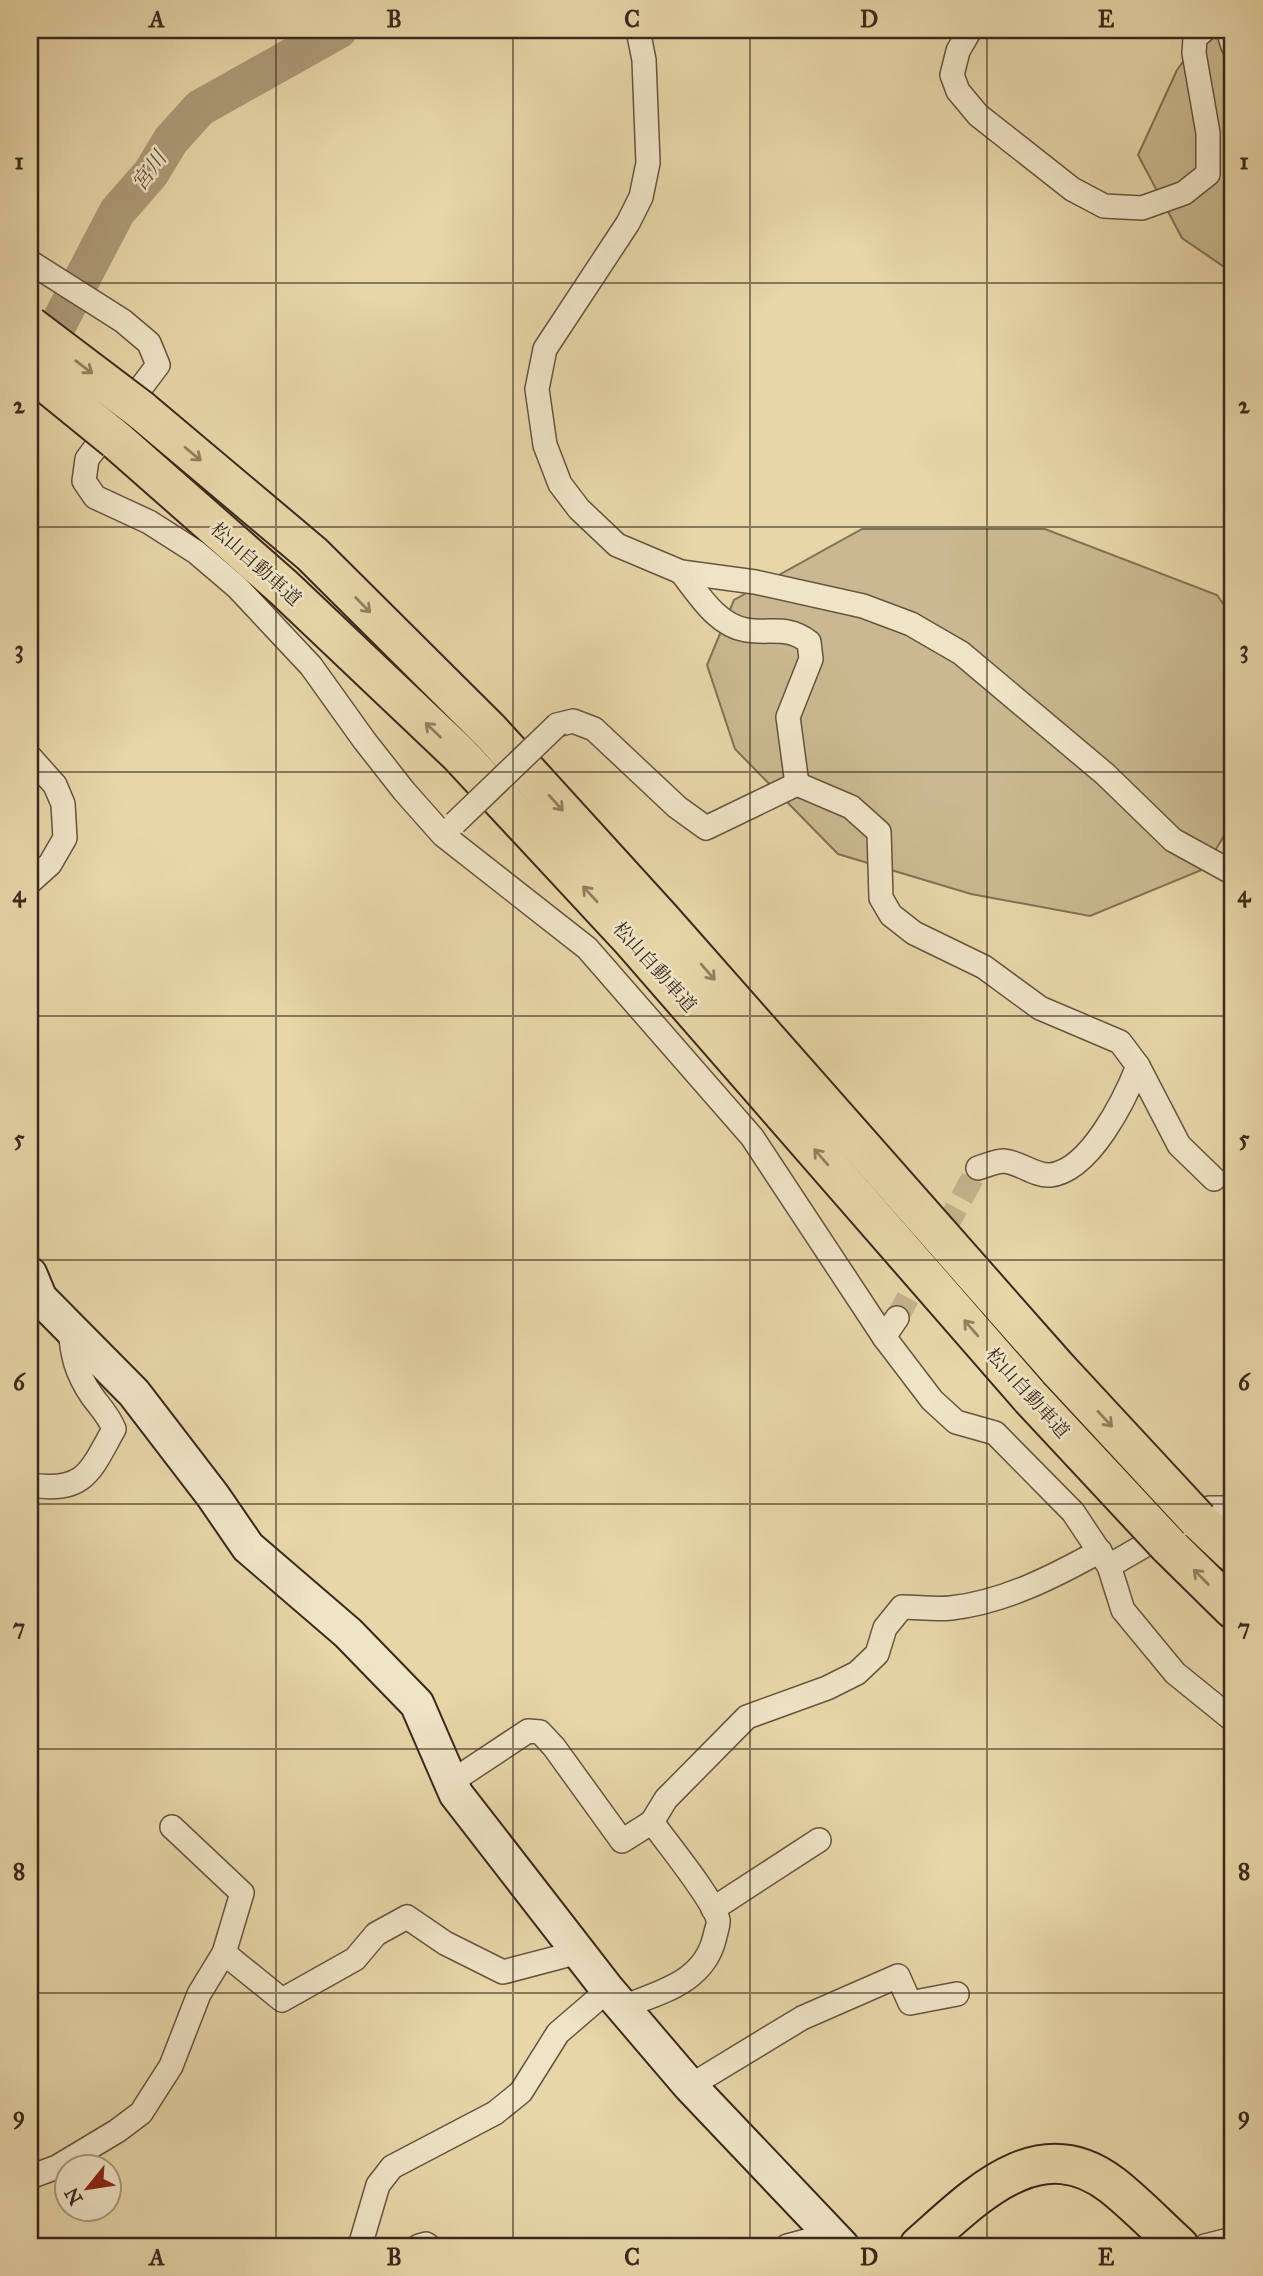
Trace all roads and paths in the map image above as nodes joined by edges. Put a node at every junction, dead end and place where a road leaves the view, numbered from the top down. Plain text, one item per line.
1 (638, 30) edge
2 (970, 30) edge
3 (1204, 30) edge
4 (1228, 30) edge
5 (1233, 46) edge
6 (30, 262) edge
7 (30, 326) edge
8 (30, 370) edge
9 (681, 572) junction
10 (30, 757) edge
11 (797, 784) junction
12 (449, 829) junction
13 (1233, 873) edge
14 (30, 882) edge
15 (1138, 1066) junction
16 (978, 1168) dead end
17 (1214, 1179) dead end
18 (30, 1274) edge
19 (70, 1328) junction
20 (30, 1485) edge
21 (1216, 1514) edge
22 (1233, 1553) edge
23 (1105, 1559) junction
24 (1233, 1609) edge
25 (1233, 1720) edge
26 (451, 1782) junction
27 (652, 1822) junction
28 (172, 1827) dead end
29 (819, 1840) dead end
30 (713, 1909) junction
31 (579, 1952) junction
32 (224, 1953) junction
33 (957, 1994) dead end
34 (615, 1998) junction
35 (690, 2085) junction
36 (30, 2177) edge
37 (1233, 2239) edge
38 (837, 2240) edge
39 (362, 2245) edge
40 (419, 2246) edge
41 (429, 2246) edge
42 (787, 2246) edge
43 (919, 2246) edge
44 (1179, 2246) edge
45 (1205, 2246) edge

1 - 9 street
2 - 3 street
4 - 5 street
6 - 12 street
7 -> 21 highway, 松山自動車道, bridge
24 -> 8 highway, 松山自動車道, bridge
9 - 11 street
9 - 13 street
10 - 14 street
11 - 12 street, bridge
11 - 15 street
12 - 23 street
15 - 16 street
15 - 17 street
18 - 19 street
19 - 20 street
19 - 26 street
21 - 22 highway, 松山自動車道
21 - 23 street
23 - 25 street
23 - 27 street
26 - 27 street
26 - 31 street
27 - 30 street
28 - 32 street
29 - 30 street
30 - 34 street
31 - 32 street
31 - 34 street
32 - 36 street
33 - 35 street
34 - 35 street
34 - 39 street
35 - 38 street
37 - 45 street
38 - 42 street
40 - 41 street
43 - 44 highway

